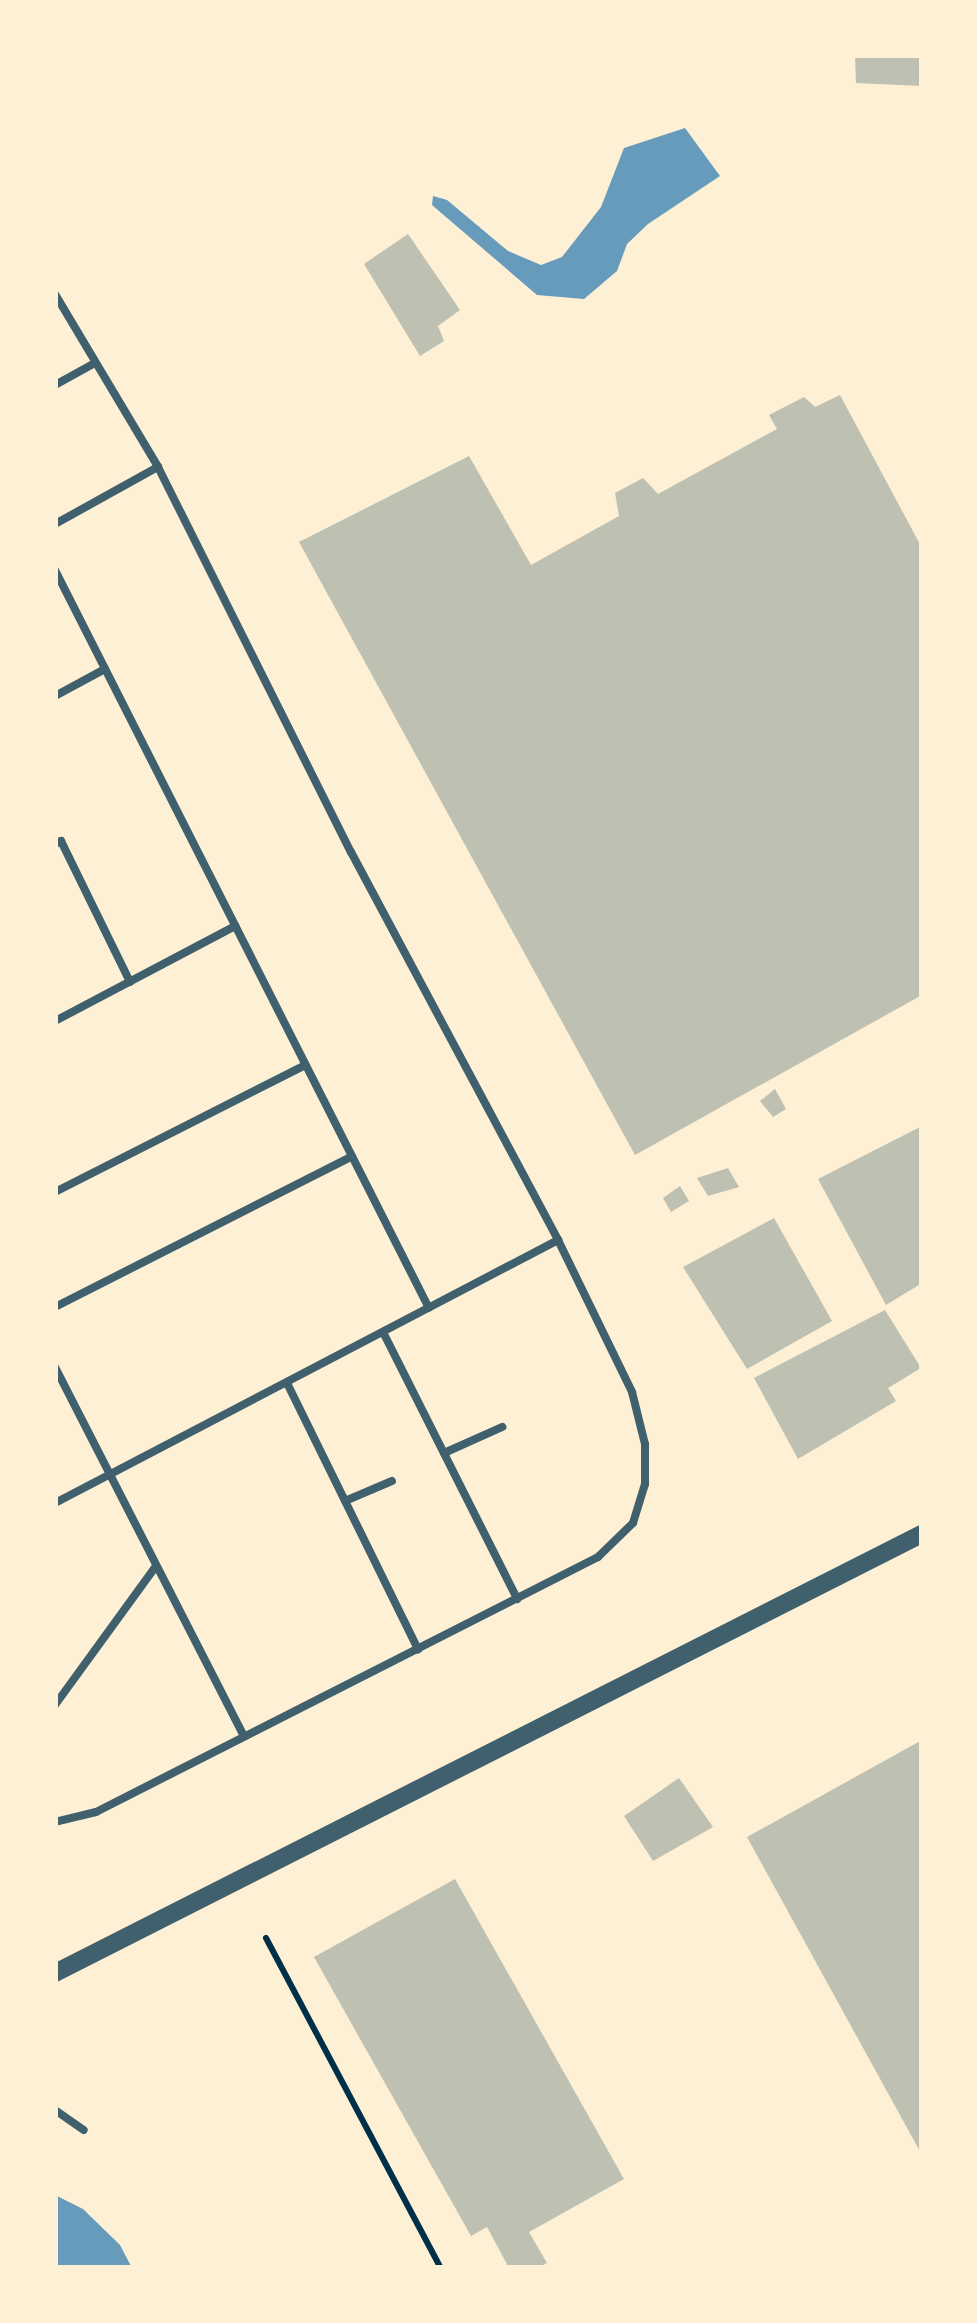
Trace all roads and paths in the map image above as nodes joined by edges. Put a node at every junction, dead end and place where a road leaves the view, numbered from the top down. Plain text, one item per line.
1 (55, 294) edge
2 (96, 363) junction
3 (55, 385) edge
4 (158, 467) junction
5 (55, 524) edge
6 (55, 570) edge
7 (106, 669) junction
8 (55, 696) edge
9 (55, 844) edge
10 (235, 926) junction
11 (130, 982) junction
12 (55, 1020) edge
13 (306, 1065) junction
14 (352, 1156) junction
15 (55, 1192) edge
16 (558, 1240) junction
17 (55, 1306) edge
18 (429, 1308) junction
19 (383, 1332) junction
20 (55, 1367) edge
21 (287, 1383) junction
22 (502, 1427) dead end
23 (444, 1453) junction
24 (110, 1475) junction
25 (392, 1480) dead end
26 (345, 1501) junction
27 (55, 1503) edge
28 (922, 1534) edge
29 (156, 1566) junction
30 (516, 1599) junction
31 (418, 1649) junction
32 (55, 1704) edge
33 (244, 1737) junction
34 (55, 1822) edge
35 (266, 1938) dead end
36 (55, 1973) edge
37 (55, 2110) edge
38 (84, 2130) dead end
39 (440, 2268) edge

1 - 2 lane
2 - 3 lane
2 - 4 lane
4 - 5 lane
4 - 16 lane
6 - 7 lane
7 - 8 lane
7 - 10 lane
9 - 11 lane
10 - 11 lane
10 - 13 lane
11 - 12 lane
13 - 14 lane
13 - 15 lane
14 - 17 lane
14 - 18 lane
16 - 18 lane
16 - 30 lane
18 - 19 lane
19 - 21 lane
19 - 23 lane
20 - 24 lane
21 - 24 lane
21 - 26 lane
22 - 23 lane
23 - 30 lane
24 - 27 lane
24 - 29 lane
25 - 26 lane
26 - 31 lane
28 - 36 street
29 - 32 lane
29 - 33 lane
30 - 31 lane
31 - 33 lane
33 - 34 lane
35 - 39 path
37 - 38 lane

